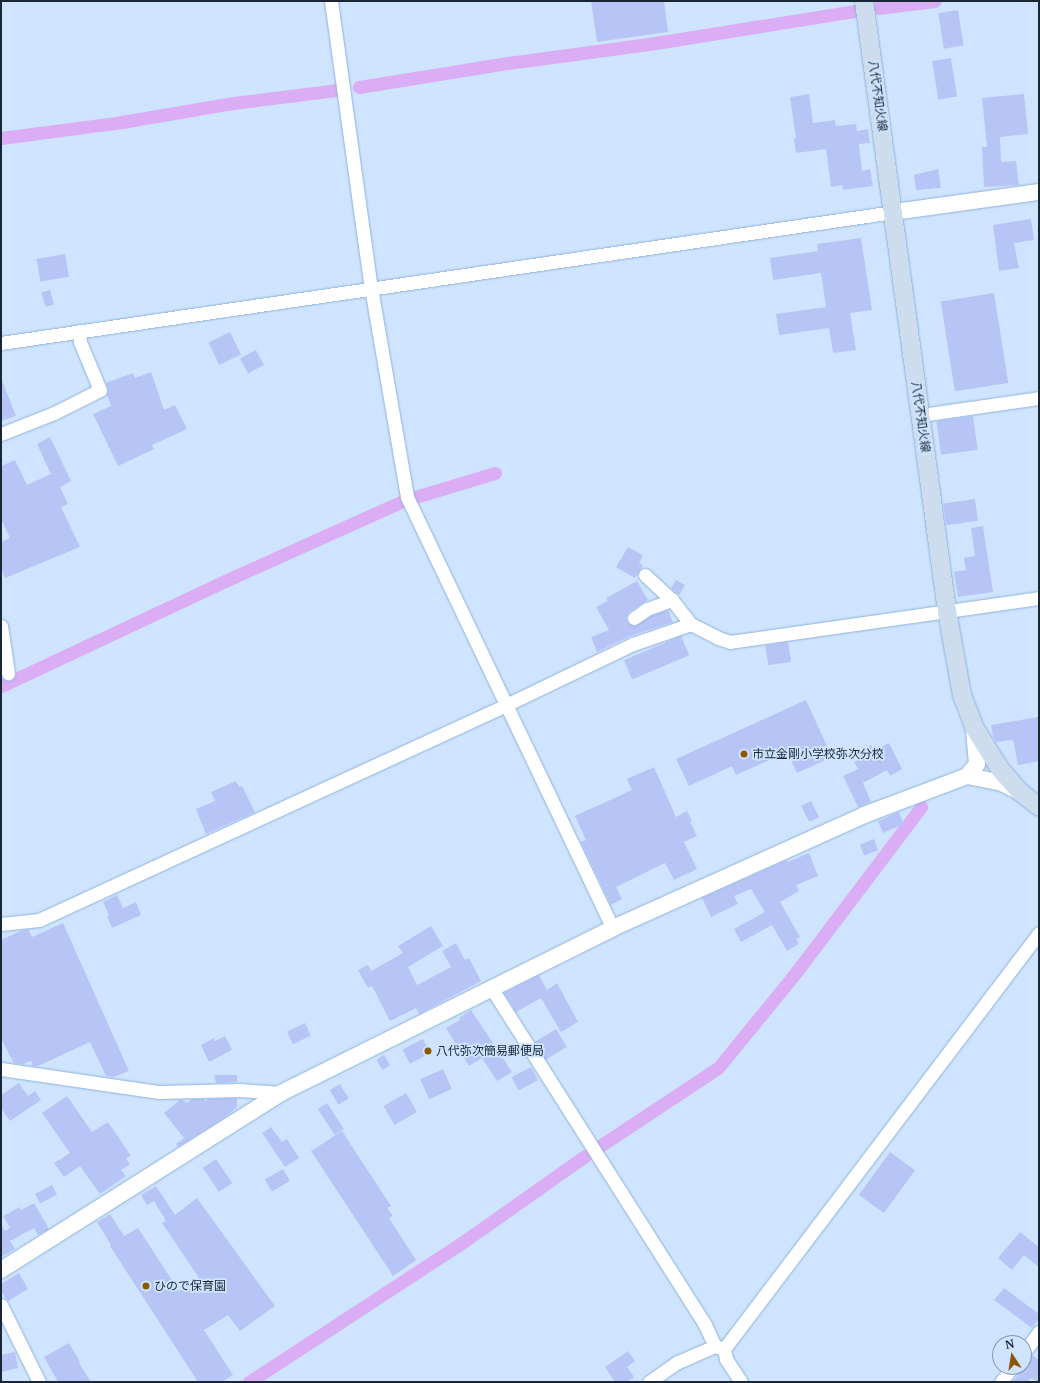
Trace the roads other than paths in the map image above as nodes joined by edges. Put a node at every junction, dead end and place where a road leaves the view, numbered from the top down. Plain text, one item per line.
1 (331, 1) edge
2 (864, 1) edge
3 (1039, 192) edge
4 (894, 212) junction
5 (371, 288) junction
6 (79, 331) junction
7 (1, 342) edge
8 (1039, 398) edge
9 (921, 415) junction
10 (1, 434) edge
11 (645, 575) dead end
12 (1039, 598) edge
13 (672, 600) junction
14 (947, 611) junction
15 (634, 618) dead end
16 (691, 624) junction
17 (1, 626) edge
18 (8, 672) dead end
19 (506, 705) junction
20 (974, 727) junction
21 (967, 776) junction
22 (1020, 792) junction
23 (1039, 808) edge
24 (1, 924) edge
25 (613, 928) junction
26 (1039, 933) edge
27 (492, 989) junction
28 (1, 1069) edge
29 (281, 1093) junction
30 (1, 1270) edge
31 (1, 1305) edge
32 (1039, 1332) edge
33 (1032, 1341) edge
34 (719, 1348) junction
35 (39, 1382) edge
36 (649, 1382) edge
37 (741, 1382) edge

1 - 5 street
2 - 4 main road, 八代不知火線
3 - 4 street
4 - 5 street
4 - 9 main road, 八代不知火線
5 - 6 street
5 - 19 street
6 - 7 street
6 - 10 street
8 - 9 street
9 - 14 main road, 八代不知火線
11 - 13 street
12 - 14 street
13 - 15 street
13 - 16 street
14 - 16 street
14 - 20 main road, 八代不知火線
16 - 19 street
17 - 18 street
19 - 24 street
19 - 25 street
20 - 21 street
20 - 22 main road, 八代不知火線
21 - 22 street
21 - 25 street
22 - 23 main road, 八代不知火線
25 - 27 street
26 - 34 street
27 - 29 street
27 - 34 street
28 - 29 street
29 - 30 street
31 - 35 street
32 - 33 street
34 - 36 street
34 - 37 street

